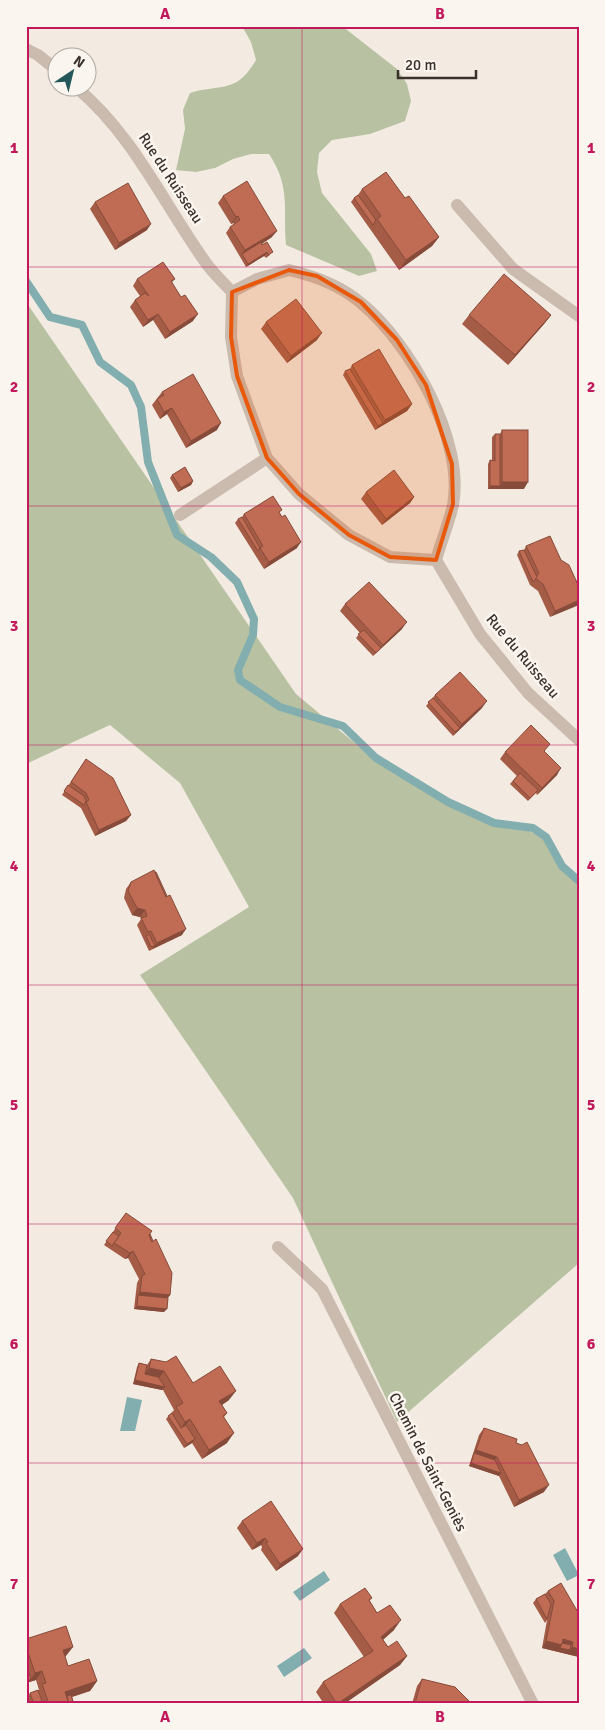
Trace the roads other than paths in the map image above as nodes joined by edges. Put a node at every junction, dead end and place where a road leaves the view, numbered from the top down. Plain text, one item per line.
1 (26, 49) edge
2 (48, 64) edge
3 (89, 98) edge
4 (457, 205) dead end
5 (232, 292) junction
6 (579, 316) edge
7 (267, 458) junction
8 (180, 514) dead end
9 (436, 560) junction
10 (579, 740) edge
11 (278, 1247) dead end
12 (533, 1704) edge

1 - 2 street
3 - 5 street, Rue du Ruisseau
4 - 6 street
5 - 7 street
5 - 9 street
7 - 8 street
7 - 9 street
9 - 10 street, Rue du Ruisseau
11 - 12 street, Chemin de Saint-Geniès

